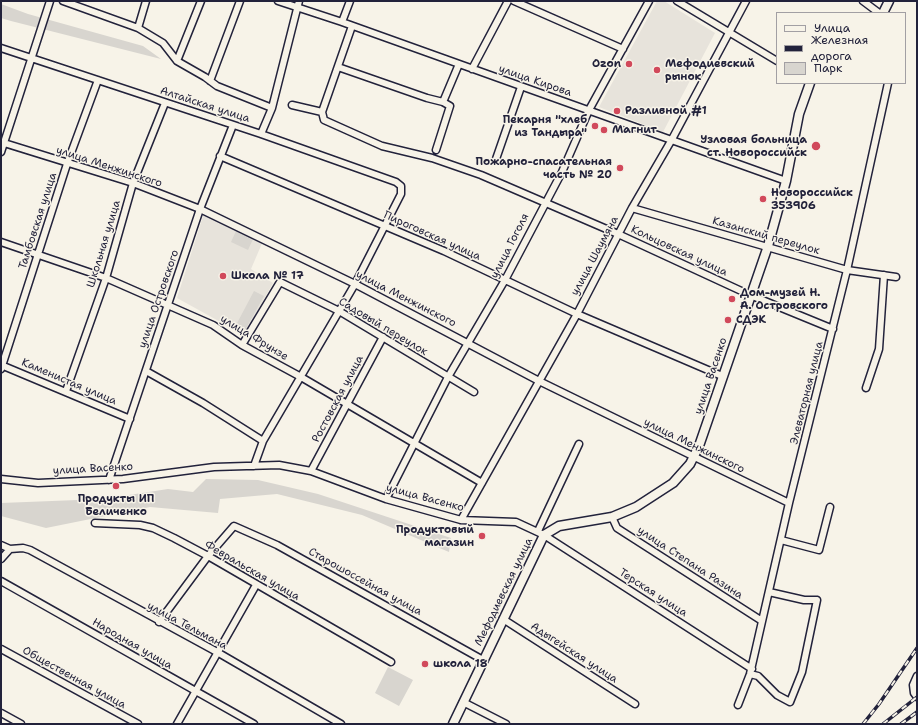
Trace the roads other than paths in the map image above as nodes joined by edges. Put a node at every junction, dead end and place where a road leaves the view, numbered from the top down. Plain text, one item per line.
1 (50, 1) edge
2 (63, 1) edge
3 (146, 1) edge
4 (201, 1) edge
5 (240, 1) edge
6 (278, 1) edge
7 (299, 1) edge
8 (350, 1) edge
9 (508, 1) edge
10 (514, 1) edge
11 (649, 1) edge
12 (678, 1) edge
13 (746, 1) edge
14 (863, 1) edge
15 (889, 1) edge
16 (297, 8) junction
17 (878, 12) edge
18 (884, 12) edge
19 (342, 22) junction
20 (352, 26) junction
21 (138, 28) junction
22 (730, 31) junction
23 (1, 48) edge
24 (623, 49) junction
25 (33, 58) junction
26 (776, 60) edge
27 (177, 62) junction
28 (459, 64) junction
29 (338, 67) junction
30 (472, 69) junction
31 (98, 80) junction
32 (210, 81) junction
33 (810, 84) edge
34 (888, 84) edge
35 (520, 86) junction
36 (443, 102) junction
37 (165, 103) junction
38 (294, 105) dead end
39 (272, 108) junction
40 (590, 110) junction
41 (322, 112) junction
42 (233, 125) junction
43 (261, 134) junction
44 (671, 140) junction
45 (2, 142) edge
46 (436, 150) dead end
47 (1, 152) edge
48 (220, 156) junction
49 (496, 159) dead end
50 (67, 164) junction
51 (786, 181) junction
52 (133, 183) junction
53 (544, 203) junction
54 (632, 208) junction
55 (200, 209) junction
56 (385, 226) junction
57 (618, 234) junction
58 (1, 242) edge
59 (768, 246) junction
60 (39, 254) junction
61 (848, 270) junction
62 (884, 275) junction
63 (896, 277) dead end
64 (106, 278) junction
65 (505, 280) junction
66 (355, 284) junction
67 (750, 296) junction
68 (168, 304) junction
69 (339, 312) junction
70 (577, 314) junction
71 (833, 329) junction
72 (383, 337) junction
73 (469, 343) junction
74 (242, 345) junction
75 (2, 366) edge
76 (146, 371) junction
77 (722, 376) junction
78 (301, 377) junction
79 (448, 377) junction
80 (539, 381) junction
81 (866, 388) dead end
82 (66, 391) junction
83 (474, 392) dead end
84 (346, 404) junction
85 (130, 419) junction
86 (264, 441) junction
87 (414, 443) junction
88 (579, 444) dead end
89 (694, 457) junction
90 (254, 466) junction
91 (311, 471) junction
92 (1, 479) edge
93 (109, 480) junction
94 (482, 483) junction
95 (386, 499) junction
96 (789, 503) junction
97 (830, 507) dead end
98 (612, 517) junction
99 (460, 520) junction
100 (95, 523) dead end
101 (541, 533) junction
102 (781, 540) junction
103 (1, 545) edge
104 (10, 550) junction
105 (208, 556) junction
106 (1, 559) edge
107 (1, 581) edge
108 (256, 586) junction
109 (769, 592) junction
110 (502, 619) junction
111 (762, 621) junction
112 (159, 622) junction
113 (1, 649) edge
114 (217, 652) junction
115 (483, 660) junction
116 (391, 662) dead end
117 (751, 671) junction
118 (917, 676) edge
119 (195, 691) junction
120 (917, 697) edge
121 (463, 702) junction
122 (635, 704) dead end
123 (738, 705) dead end
124 (1, 713) edge
125 (21, 724) edge
126 (138, 724) edge
127 (177, 724) edge
128 (254, 724) edge
129 (341, 724) edge
130 (453, 724) edge
131 (506, 724) edge

1 - 25 street
2 - 21 street
3 - 21 street
4 - 27 street
5 - 32 street
6 - 16 street, улица Кирова
7 - 16 street
8 - 19 street
9 - 30 street
10 - 24 street
11 - 24 street, улица Гоголя
12 - 22 street
13 - 22 street, улица Шаумяна
14 - 17 street
15 - 18 main road
16 - 19 street, улица Кирова
16 - 39 street
19 - 20 street, улица Кирова
20 - 28 street, улица Кирова
20 - 29 street
21 - 27 street
22 - 26 street
22 - 44 street, улица Шаумяна
23 - 25 street, Алтайская улица
24 - 40 street, улица Гоголя
25 - 31 street, Алтайская улица
25 - 45 street
27 - 32 street
28 - 30 street, улица Кирова
28 - 36 street
29 - 36 street
29 - 41 street
30 - 35 street, улица Кирова
31 - 37 street, Алтайская улица
31 - 50 street, Тамбовская улица
32 - 39 street
33 - 51 main road, улица Васенко
34 - 61 street, Элеваторная улица
35 - 40 street, улица Кирова
35 - 49 street
36 - 46 street
37 - 42 street, Алтайская улица
37 - 52 street, Школьная улица
38 - 41 street
39 - 43 street
40 - 44 street, улица Кирова
40 - 53 street, улица Гоголя
41 - 53 street, Кольцовская улица
42 - 43 street, Алтайская улица
42 - 48 street, улица Островского
43 - 56 street, Алтайская улица
44 - 51 street, улица Кирова
44 - 54 street, улица Шаумяна
45 - 47 street
45 - 50 street, улица Менжинского
48 - 55 street, улица Островского
48 - 56 street, Пироговская улица
50 - 52 street, улица Менжинского
50 - 60 street, Тамбовская улица
51 - 59 main road, улица Васенко
52 - 55 street, улица Менжинского
52 - 64 street, Школьная улица
53 - 57 street, Кольцовская улица
53 - 65 street, улица Гоголя
54 - 57 street, улица Шаумяна
54 - 59 street, Казанский переулок
55 - 66 street, улица Менжинского
55 - 68 street, улица Островского
56 - 65 street, Пироговская улица
56 - 66 street
57 - 67 street, Кольцовская улица
57 - 70 street, улица Шаумяна
58 - 60 street, улица Фрунзе
59 - 61 street, Казанский переулок
59 - 67 main road, улица Васенко
60 - 64 street, улица Фрунзе
60 - 75 street, Тамбовская улица
61 - 62 street, Казанский переулок
61 - 71 street, Элеваторная улица
62 - 63 street, Казанский переулок
62 - 81 street
64 - 68 street, улица Фрунзе
64 - 82 street, Школьная улица
65 - 70 street, Пироговская улица
65 - 73 street, улица Гоголя
66 - 69 street
66 - 73 street, улица Менжинского
67 - 71 street, Кольцовская улица
67 - 77 main road, улица Васенко
68 - 74 street, улица Фрунзе
68 - 76 street, улица Островского
69 - 72 street, Садовый переулок
69 - 74 street, Садовый переулок
69 - 78 street
70 - 77 street, Пироговская улица
70 - 80 street, улица Шаумяна
71 - 96 street, Элеваторная улица
72 - 79 street, Садовый переулок
72 - 84 street, Ростовская улица
73 - 79 street, улица Гоголя
73 - 80 street, улица Менжинского
74 - 78 street, улица Фрунзе
75 - 82 street, Каменистая улица
76 - 85 street, улица Островского
76 - 86 street
77 - 89 main road, улица Васенко
78 - 84 street, улица Фрунзе
78 - 86 street
79 - 83 street, Садовый переулок
79 - 87 street, улица Гоголя
80 - 89 street, улица Менжинского
80 - 94 street, улица Шаумяна
82 - 85 street, Каменистая улица
84 - 87 street, улица Фрунзе
84 - 91 street, Ростовская улица
85 - 93 street, улица Островского
86 - 90 street
87 - 94 street, улица Фрунзе
87 - 95 street, улица Гоголя
88 - 101 street
89 - 96 street, улица Менжинского
89 - 98 main road, улица Васенко
90 - 91 street, улица Васенко
90 - 93 street, улица Васенко
91 - 95 street, улица Васенко
92 - 93 street, улица Васенко
94 - 99 street, улица Шаумяна
95 - 99 street, улица Васенко
96 - 102 street, Элеваторная улица
97 - 102 street
98 - 101 main road, улица Васенко
98 - 111 street, улица Степана Разина
99 - 101 street, улица Васенко
100 - 105 street, Февральская улица
101 - 110 main road, Мефодиевская улица
101 - 117 street, Терская улица
102 - 109 street, Элеваторная улица
103 - 104 street
104 - 106 street
104 - 112 street, улица Тельмана
105 - 108 street, Февральская улица
105 - 112 street
105 - 115 street, Старошоссейная улица
107 - 119 street, Народная улица
108 - 114 street
108 - 116 street, Февральская улица
109 - 111 street, Элеваторная улица
109 - 117 street, Терская улица
110 - 115 main road, Мефодиевская улица
110 - 122 street, Адыгейская улица
111 - 117 street, Элеваторная улица
112 - 114 street, улица Тельмана
113 - 126 street, Общественная улица
114 - 119 street
114 - 129 street, улица Тельмана
115 - 121 main road, Мефодиевская улица
117 - 123 street, Элеваторная улица
118 - 120 street
119 - 127 street
119 - 128 street, Народная улица
121 - 130 main road, Мефодиевская улица
121 - 131 street
124 - 125 street

